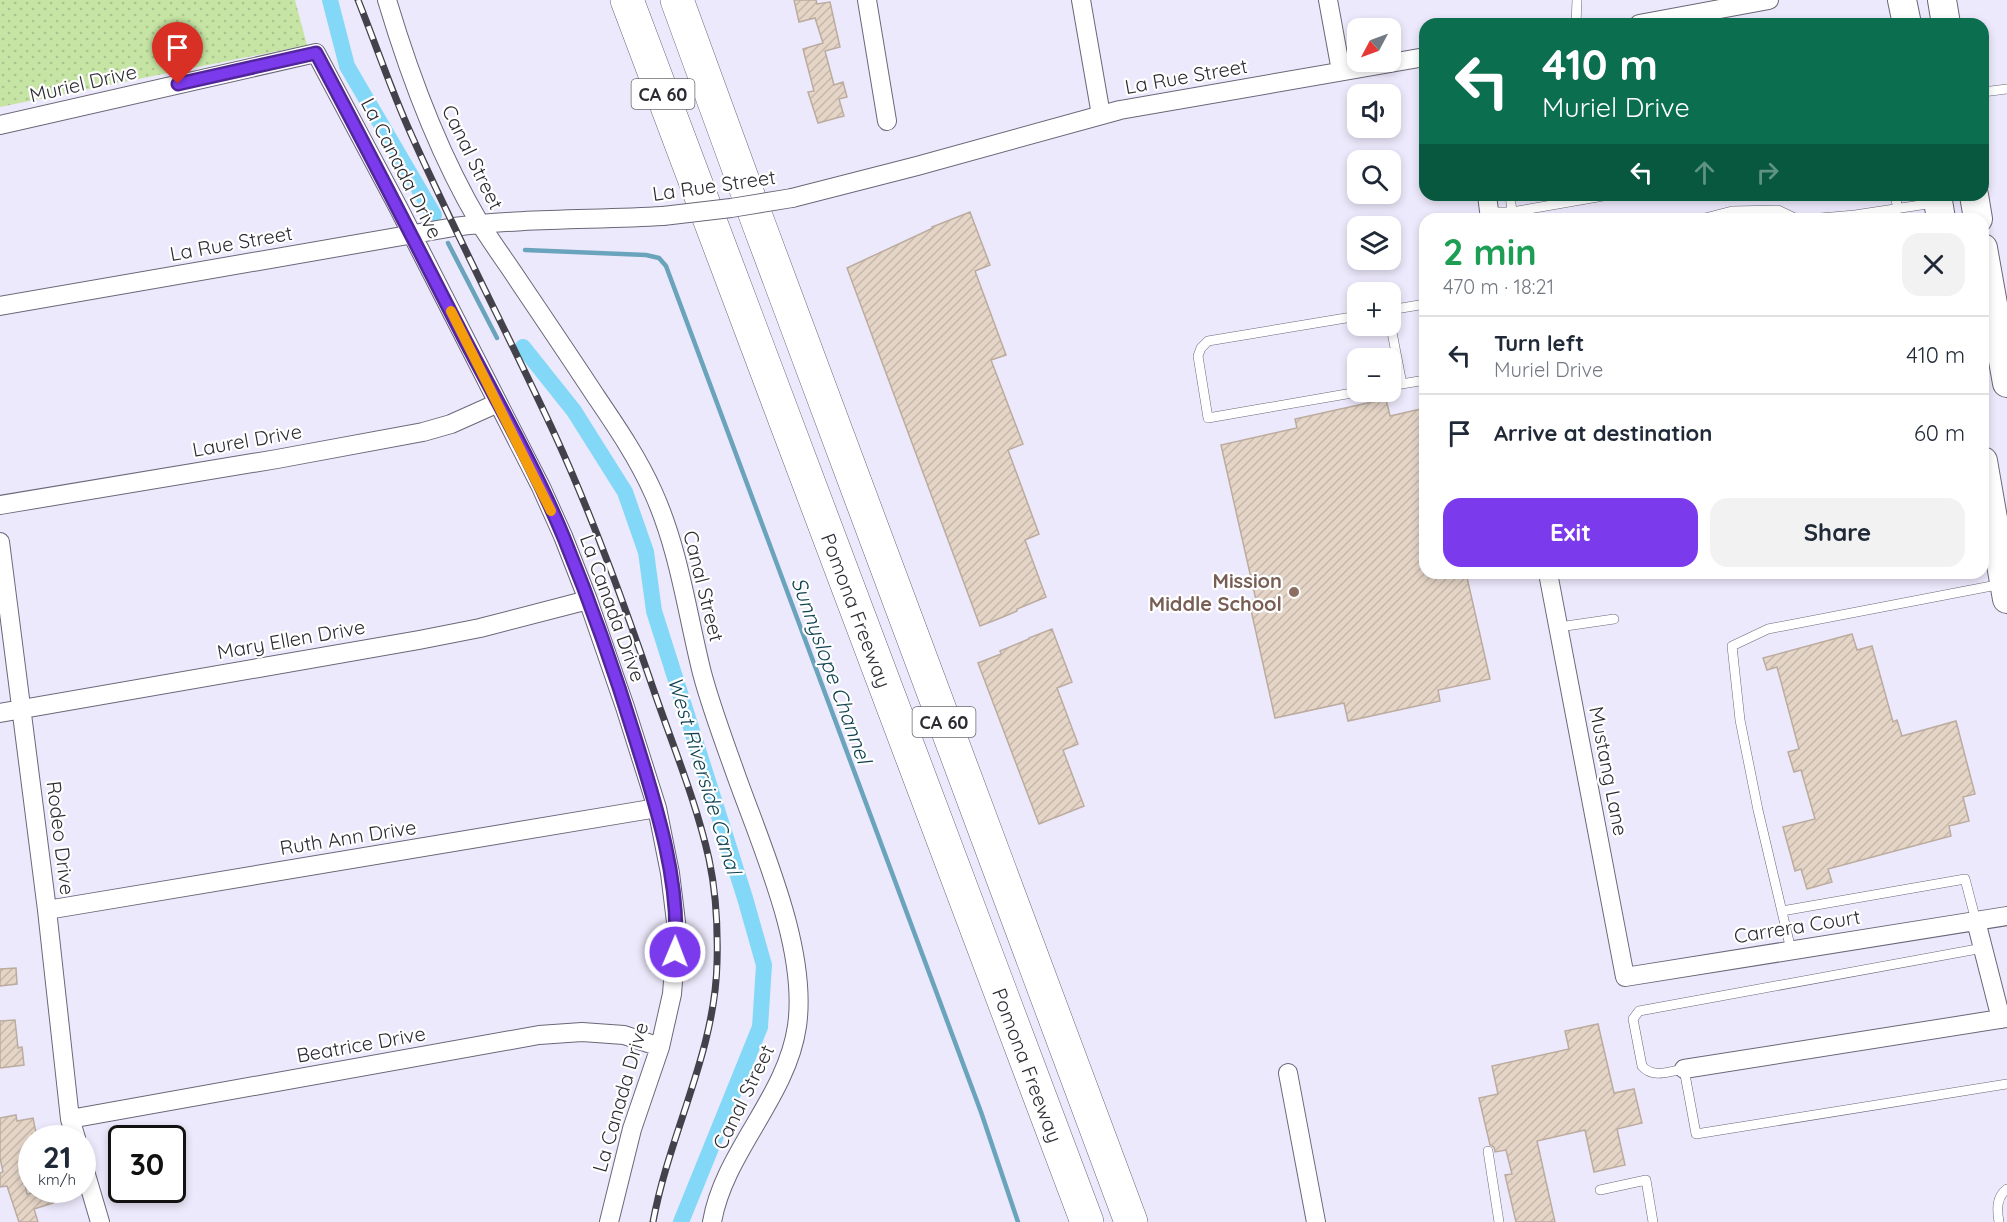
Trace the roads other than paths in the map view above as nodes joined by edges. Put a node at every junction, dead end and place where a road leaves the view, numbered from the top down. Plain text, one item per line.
1 (387, 0) edge
2 (627, 0) edge
3 (677, 0) edge
4 (867, 0) edge
5 (1081, 0) edge
6 (1328, 0) edge
7 (1577, 0) edge
8 (1769, 0) edge
9 (1902, 0) edge
10 (1942, 0) edge
11 (1576, 18) edge
12 (1672, 18) edge
13 (1906, 18) edge
14 (1945, 18) edge
15 (316, 53) joint
16 (1419, 58) edge
17 (1341, 71) junction
18 (2007, 88) edge
19 (1989, 91) edge
20 (1101, 115) junction
21 (887, 121) dead end
22 (0, 124) edge
23 (1582, 201) edge
24 (1896, 201) edge
25 (1939, 206) edge
26 (1489, 209) edge
27 (1898, 209) junction
28 (1504, 213) edge
29 (1528, 213) edge
30 (1724, 213) edge
31 (1784, 213) edge
32 (1862, 213) edge
33 (480, 223) junction
34 (411, 234) junction
35 (1989, 266) edge
36 (1419, 305) edge
37 (0, 306) edge
38 (1401, 308) edge
39 (1347, 318) edge
40 (1393, 336) edge
41 (1419, 381) edge
42 (2007, 383) edge
43 (1402, 384) joint
44 (1347, 394) edge
45 (498, 404) junction
46 (1989, 495) edge
47 (0, 505) edge
48 (0, 542) edge
49 (1549, 579) edge
50 (2006, 591) edge
51 (588, 600) junction
52 (1614, 619) dead end
53 (1559, 627) junction
54 (21, 708) junction
55 (0, 713) edge
56 (657, 808) junction
57 (47, 910) junction
58 (1782, 911) junction
59 (2007, 916) edge
60 (1976, 921) junction
61 (1983, 948) junction
62 (1791, 950) junction
63 (1625, 977) joint
64 (2004, 1019) edge
65 (660, 1047) junction
66 (1684, 1069) junction
67 (1288, 1073) dead end
68 (2007, 1084) edge
69 (70, 1119) junction
70 (72, 1125) edge
71 (1488, 1151) dead end
72 (2007, 1189) edge
73 (1600, 1190) dead end
74 (94, 1203) edge
75 (100, 1222) edge
76 (609, 1222) edge
77 (712, 1222) edge
78 (1087, 1222) edge
79 (1131, 1222) edge
80 (1316, 1222) edge
81 (1499, 1222) edge
82 (1653, 1222) edge
83 (1999, 1222) edge

1 - 33 street, Canal Street
2 - 78 highway, Pomona Freeway / CA 60
3 - 79 highway, CA 60
4 - 21 street
5 - 20 street
6 - 17 street
7 - 11 lane
8 - 12 street
9 - 13 main road
10 - 14 main road
15 - 22 street, Muriel Drive
15 - 34 street, La Canada Drive
16 - 17 street, La Rue Street
17 - 20 street, La Rue Street
18 - 19 lane
20 - 33 street, La Rue Street, bridge
23 - 29 lane
24 - 27 lane
25 - 27 lane
26 - 28 lane
27 - 32 lane
30 - 31 lane
33 - 34 street, La Rue Street
33 - 77 street, Canal Street
34 - 37 street, La Rue Street
34 - 45 street, La Canada Drive
35 - 42 main road
36 - 38 lane
39 - 44 lane
40 - 43 lane
41 - 43 lane
45 - 47 street, Laurel Drive
45 - 51 street, La Canada Drive
46 - 50 main road
48 - 54 street, Rodeo Drive
49 - 53 street, Mustang Lane
50 - 58 lane
51 - 54 street, Mary Ellen Drive
51 - 56 street, La Canada Drive
52 - 53 lane
53 - 63 street, Mustang Lane
54 - 55 street, Mary Ellen Drive
54 - 57 street, Rodeo Drive
56 - 57 street, Ruth Ann Drive
56 - 65 street, La Canada Drive
57 - 69 street, Rodeo Drive
58 - 60 lane
58 - 62 lane
59 - 60 street, Carrera Court
60 - 61 street
60 - 62 street, Carrera Court
61 - 64 street
61 - 66 lane
62 - 63 street, Carrera Court
64 - 66 street
65 - 69 street, Beatrice Drive
65 - 76 street, La Canada Drive
66 - 68 lane
67 - 80 street
69 - 70 street, Rodeo Drive
71 - 81 lane
72 - 83 lane
73 - 82 lane
74 - 75 street

